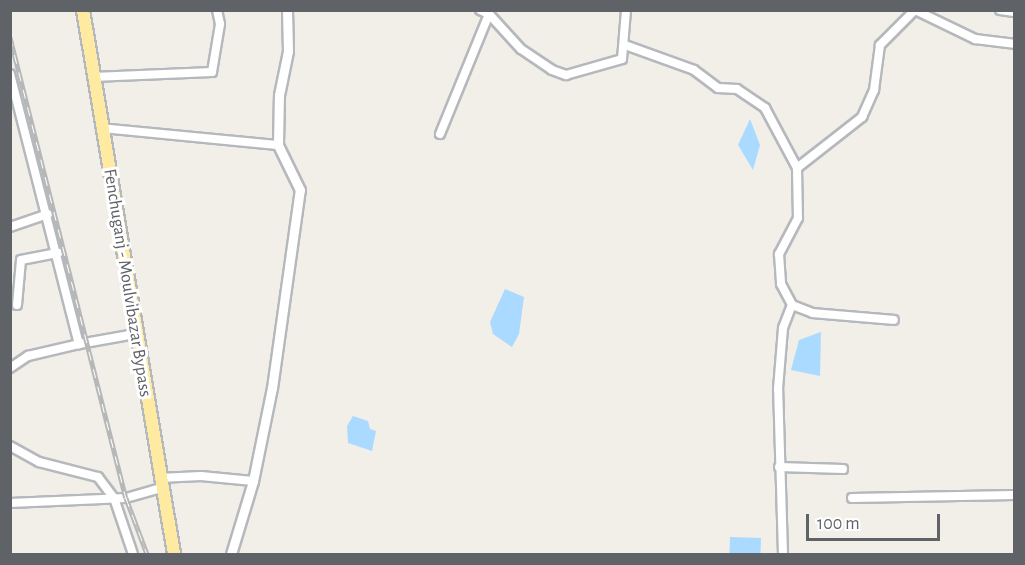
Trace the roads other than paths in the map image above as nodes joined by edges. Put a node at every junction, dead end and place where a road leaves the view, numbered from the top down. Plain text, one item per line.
1 (83, 10) edge
2 (217, 10) edge
3 (287, 10) edge
4 (480, 10) edge
5 (626, 10) edge
6 (915, 10) edge
7 (1000, 10) edge
8 (1014, 12) edge
9 (489, 14) junction
10 (1014, 44) edge
11 (625, 45) junction
12 (10, 74) edge
13 (93, 77) junction
14 (101, 128) junction
15 (440, 134) dead end
16 (278, 145) junction
17 (797, 168) junction
18 (48, 214) junction
19 (10, 227) edge
20 (58, 253) junction
21 (17, 305) dead end
22 (792, 305) junction
23 (894, 320) dead end
24 (135, 334) junction
25 (79, 344) junction
26 (10, 368) edge
27 (10, 446) edge
28 (779, 466) junction
29 (843, 469) dead end
30 (253, 481) junction
31 (160, 483) junction
32 (1014, 495) edge
33 (114, 498) junction
34 (852, 498) dead end
35 (10, 503) edge
36 (133, 555) edge
37 (174, 555) edge
38 (231, 555) edge
39 (783, 555) edge

1 - 13 highway, Fenchuganj - Moulvibazar Bypass
2 - 13 street
3 - 16 street
4 - 9 street
5 - 11 street
6 - 10 street
6 - 17 street
7 - 8 street
9 - 11 street
9 - 15 street
11 - 17 street
12 - 18 street
13 - 14 highway, Fenchuganj - Moulvibazar Bypass
14 - 16 street
14 - 24 highway, Fenchuganj - Moulvibazar Bypass
16 - 30 street
17 - 22 street
18 - 19 street
18 - 20 street
20 - 21 street
20 - 25 street
22 - 23 street
22 - 28 street
24 - 25 street
24 - 31 highway, Fenchuganj - Moulvibazar Bypass
25 - 26 street
27 - 33 street
28 - 29 street
28 - 39 street
30 - 31 street
30 - 38 street
31 - 33 street
31 - 37 highway, Fenchuganj - Moulvibazar Bypass
32 - 34 street
33 - 35 street
33 - 36 street

